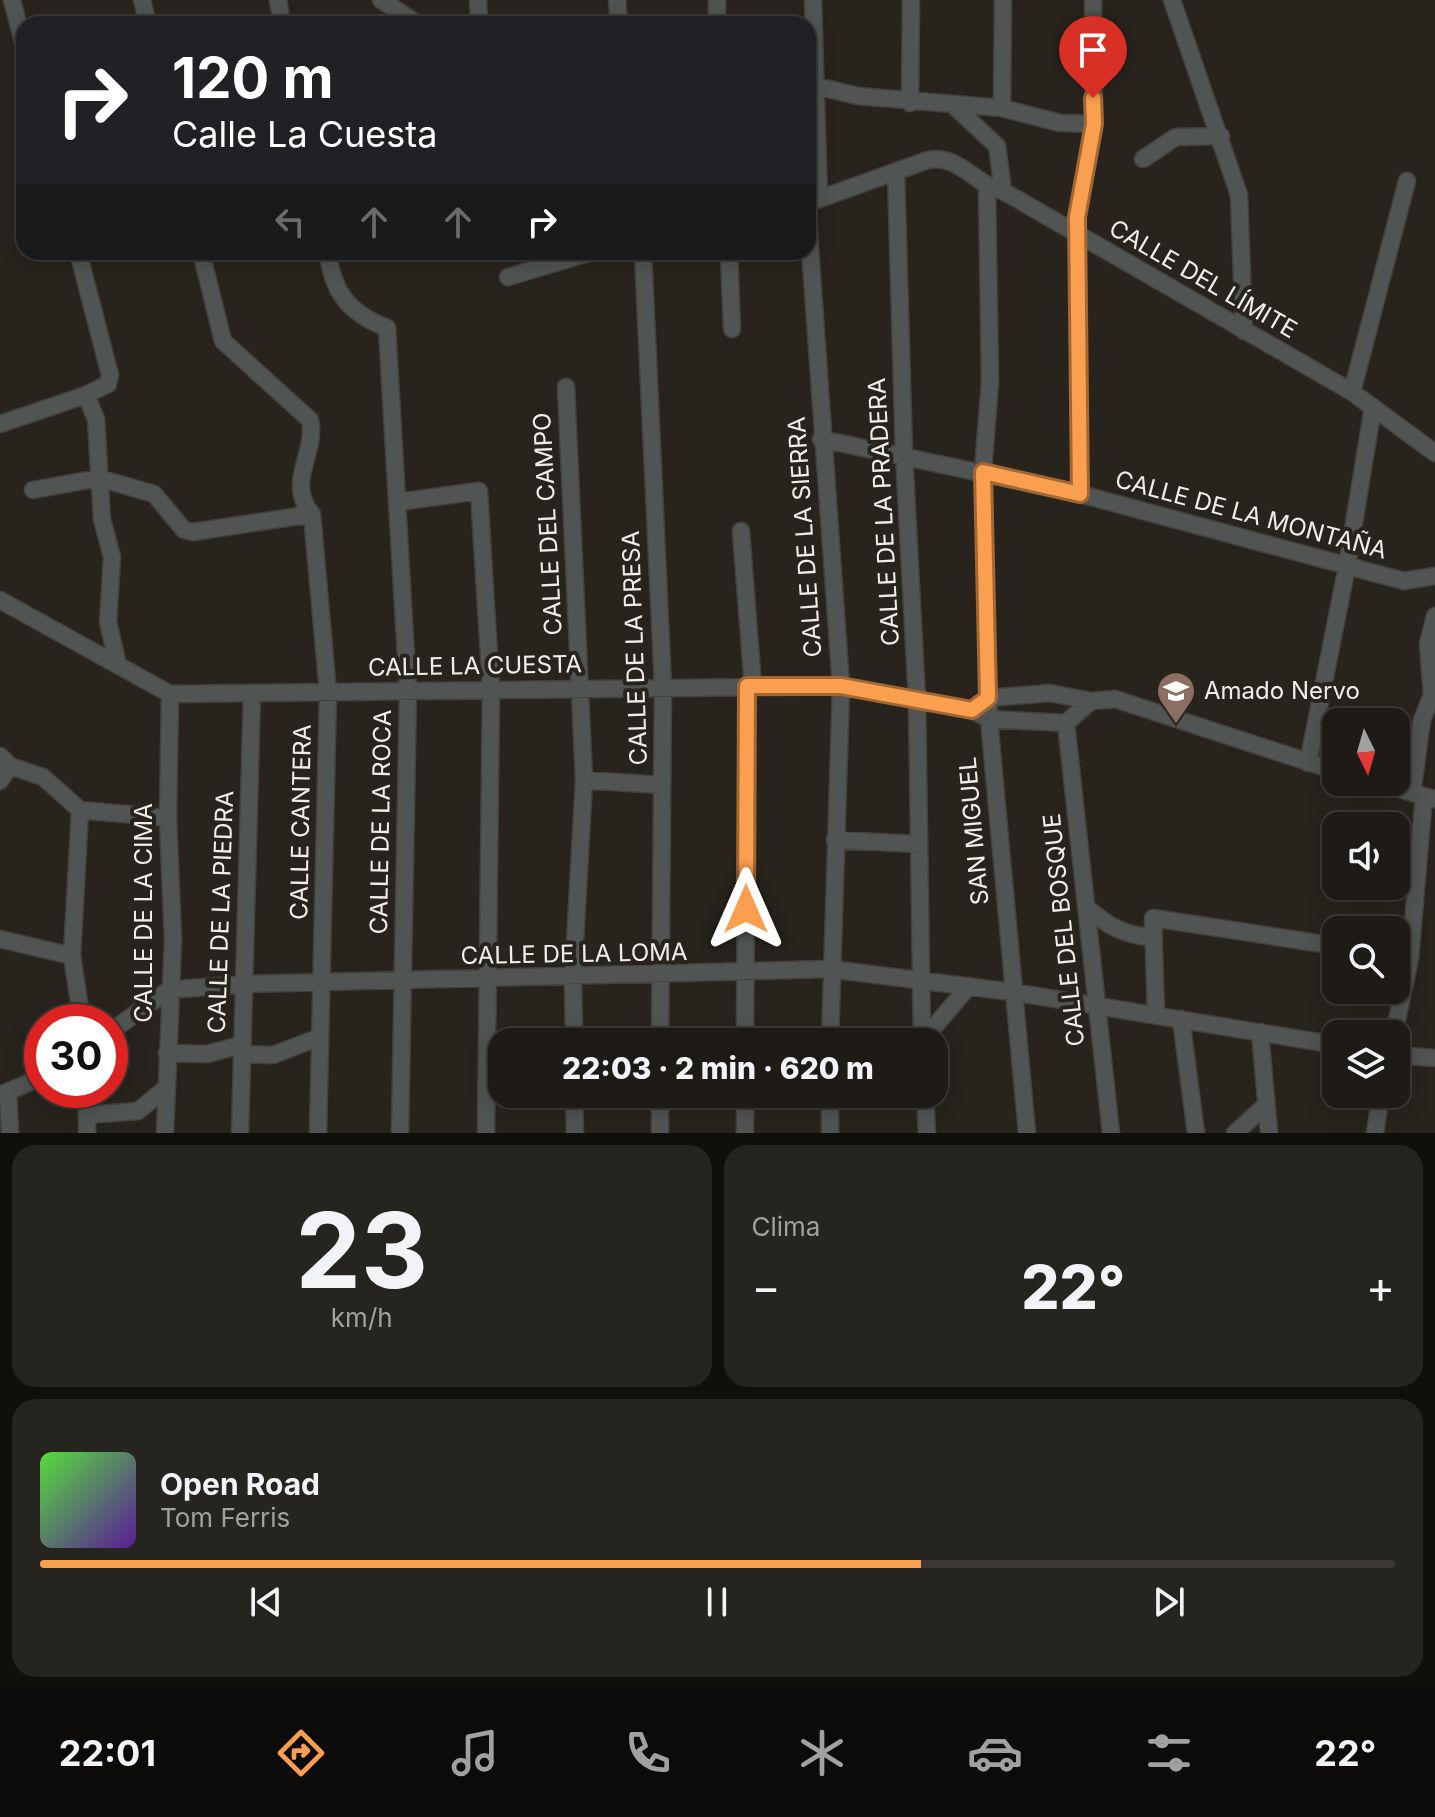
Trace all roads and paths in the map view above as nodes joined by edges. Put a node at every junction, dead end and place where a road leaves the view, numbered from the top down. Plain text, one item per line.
1 (381, 0) edge
2 (911, 0) edge
3 (1003, 0) edge
4 (1093, 0) edge
5 (1172, 0) edge
6 (406, 16) edge
7 (816, 85) edge
8 (910, 103) junction
9 (953, 105) junction
10 (1002, 108) junction
11 (1094, 124) junction
12 (1221, 136) junction
13 (1143, 159) dead end
14 (896, 172) junction
15 (1407, 181) dead end
16 (995, 190) junction
17 (816, 200) edge
18 (1077, 234) junction
19 (80, 260) edge
20 (203, 260) edge
21 (329, 260) edge
22 (538, 260) edge
23 (643, 260) edge
24 (729, 260) edge
25 (810, 260) edge
26 (508, 277) dead end
27 (732, 329) dead end
28 (1244, 331) junction
29 (566, 387) dead end
30 (1352, 392) junction
31 (86, 395) junction
32 (1373, 407) junction
33 (0, 424) edge
34 (821, 439) junction
35 (1435, 453) edge
36 (904, 454) junction
37 (983, 472) junction
38 (99, 478) junction
39 (33, 490) dead end
40 (1080, 494) junction
41 (398, 502) junction
42 (312, 514) junction
43 (741, 531) dead end
44 (1347, 566) junction
45 (1435, 576) edge
46 (0, 600) edge
47 (1435, 616) edge
48 (118, 665) junction
49 (750, 686) junction
50 (841, 686) junction
51 (663, 687) junction
52 (580, 688) junction
53 (491, 689) junction
54 (408, 691) junction
55 (328, 692) junction
56 (252, 693) junction
57 (170, 694) junction
58 (988, 698) junction
59 (917, 700) junction
60 (1091, 701) junction
61 (972, 710) junction
62 (989, 719) junction
63 (1066, 723) junction
64 (5, 761) edge
65 (1308, 763) junction
66 (1322, 767) edge
67 (584, 780) junction
68 (0, 781) edge
69 (662, 785) junction
70 (1424, 796) edge
71 (80, 810) junction
72 (168, 818) junction
73 (835, 840) junction
74 (919, 844) junction
75 (1086, 907) junction
76 (1408, 916) edge
77 (1154, 938) junction
78 (0, 939) edge
79 (1322, 944) edge
80 (72, 956) junction
81 (830, 969) junction
82 (745, 973) junction
83 (660, 976) junction
84 (573, 978) junction
85 (488, 980) junction
86 (920, 980) junction
87 (401, 982) junction
88 (321, 983) junction
89 (243, 984) junction
90 (969, 986) junction
91 (169, 990) junction
92 (1012, 992) junction
93 (79, 1004) edge
94 (1095, 1005) junction
95 (1156, 1015) junction
96 (128, 1019) edge
97 (1181, 1019) junction
98 (574, 1028) edge
99 (660, 1028) edge
100 (745, 1028) edge
101 (830, 1028) edge
102 (922, 1028) edge
103 (933, 1028) edge
104 (1260, 1032) junction
105 (320, 1037) junction
106 (1322, 1043) edge
107 (241, 1049) junction
108 (167, 1053) junction
109 (1410, 1056) edge
110 (1435, 1058) edge
111 (24, 1085) edge
112 (166, 1088) junction
113 (4, 1093) edge
114 (1266, 1105) junction
115 (87, 1108) edge
116 (574, 1108) edge
117 (660, 1108) edge
118 (745, 1108) edge
119 (830, 1108) edge
120 (926, 1108) edge
121 (1379, 1108) edge
122 (87, 1115) junction
123 (10, 1133) edge
124 (87, 1133) edge
125 (165, 1133) edge
126 (240, 1133) edge
127 (318, 1133) edge
128 (400, 1133) edge
129 (486, 1133) edge
130 (575, 1133) edge
131 (660, 1133) edge
132 (745, 1133) edge
133 (830, 1133) edge
134 (927, 1133) edge
135 (1027, 1133) edge
136 (1111, 1133) edge
137 (1196, 1133) edge
138 (1235, 1133) edge
139 (1269, 1133) edge
140 (1375, 1133) edge

1 - 6 street
2 - 8 street
3 - 10 street
4 - 11 street
5 - 12 street
7 - 8 street
8 - 9 street
9 - 10 street
9 - 16 street, SAN MIGUEL
10 - 11 street
11 - 18 street
12 - 13 street
12 - 28 street
14 - 16 street, CALLE DEL LÍMITE
14 - 17 street
14 - 36 street, CALLE DE LA PRADERA
15 - 30 street
16 - 18 street, CALLE DEL LÍMITE
16 - 37 street, SAN MIGUEL
18 - 28 street, CALLE DEL LÍMITE
18 - 40 street
19 - 31 street
20 - 42 street, CALLE CANTERA
21 - 41 street, CALLE DE LA ROCA
22 - 26 street
23 - 51 street, CALLE DE LA PRESA
24 - 27 street
25 - 34 street, CALLE DE LA SIERRA
28 - 30 street, CALLE DEL LÍMITE
29 - 52 street, CALLE DEL CAMPO
30 - 32 street, CALLE DEL LÍMITE
31 - 33 street
31 - 38 street
32 - 35 street, CALLE DEL LÍMITE
32 - 44 street
34 - 36 street, CALLE DE LA MONTAÑA
34 - 50 street, CALLE DE LA SIERRA
36 - 37 street, CALLE DE LA MONTAÑA
36 - 59 street, CALLE DE LA PRADERA
37 - 40 street, CALLE DE LA MONTAÑA
37 - 58 street, SAN MIGUEL
38 - 39 street
38 - 42 street
38 - 48 street
40 - 44 street, CALLE DE LA MONTAÑA
41 - 53 street
41 - 54 street, CALLE DE LA ROCA
42 - 55 street, CALLE CANTERA
43 - 49 street
44 - 45 street, CALLE DE LA MONTAÑA
44 - 65 street
46 - 48 street, CALLE LA CUESTA
47 - 70 street
48 - 57 street, CALLE LA CUESTA
49 - 50 street, CALLE LA CUESTA
49 - 51 street, CALLE LA CUESTA
49 - 82 street
50 - 59 street, CALLE LA CUESTA
50 - 73 street, CALLE DE LA SIERRA
51 - 52 street, CALLE LA CUESTA
51 - 69 street, CALLE DE LA PRESA
52 - 53 street, CALLE LA CUESTA
52 - 67 street, CALLE DEL CAMPO
53 - 54 street, CALLE LA CUESTA
53 - 85 street
54 - 55 street, CALLE LA CUESTA
54 - 87 street, CALLE DE LA ROCA
55 - 56 street, CALLE LA CUESTA
55 - 88 street, CALLE CANTERA
56 - 57 street, CALLE LA CUESTA
56 - 89 street, CALLE DE LA PIEDRA
57 - 72 street, CALLE DE LA CIMA
58 - 60 street
58 - 61 street
58 - 62 street, SAN MIGUEL
59 - 61 street, CALLE LA CUESTA
59 - 74 street, CALLE DE LA PRADERA
60 - 63 street
60 - 65 street
61 - 62 street, CALLE LA CUESTA
62 - 63 street, CALLE LA CUESTA
62 - 92 street, SAN MIGUEL
63 - 75 street, CALLE DEL BOSQUE
64 - 68 street
64 - 71 street
65 - 66 street
67 - 69 street
67 - 84 street, CALLE DEL CAMPO
69 - 83 street, CALLE DE LA PRESA
70 - 76 street
71 - 72 street
71 - 80 street
72 - 91 street, CALLE DE LA CIMA
73 - 74 street
73 - 81 street, CALLE DE LA SIERRA
74 - 86 street, CALLE DE LA PRADERA
75 - 77 street
75 - 94 street, CALLE DEL BOSQUE
77 - 79 street
77 - 95 street
78 - 80 street
80 - 93 street
81 - 82 street, CALLE DE LA LOMA
81 - 86 street, CALLE DE LA LOMA
81 - 101 street, CALLE DE LA SIERRA
82 - 83 street, CALLE DE LA LOMA
82 - 100 street
83 - 84 street, CALLE DE LA LOMA
83 - 99 street, CALLE DE LA PRESA
84 - 85 street, CALLE DE LA LOMA
84 - 98 street, CALLE DEL CAMPO
85 - 87 street, CALLE DE LA LOMA
85 - 129 street
86 - 90 street, CALLE DE LA LOMA
86 - 102 street, CALLE DE LA PRADERA
87 - 88 street, CALLE DE LA LOMA
87 - 128 street, CALLE DE LA ROCA
88 - 89 street, CALLE DE LA LOMA
88 - 105 street, CALLE CANTERA
89 - 91 street, CALLE DE LA LOMA
89 - 107 street, CALLE DE LA PIEDRA
90 - 92 street, CALLE DE LA LOMA
90 - 103 street
91 - 96 street
91 - 108 street, CALLE DE LA CIMA
92 - 94 street, CALLE DE LA LOMA
92 - 135 street, SAN MIGUEL
94 - 95 street, CALLE DE LA LOMA
94 - 136 street, CALLE DEL BOSQUE
95 - 97 street, CALLE DE LA LOMA
97 - 104 street, CALLE DE LA LOMA
97 - 137 street
104 - 106 street, CALLE DE LA LOMA
104 - 114 street
105 - 107 street
105 - 127 street, CALLE CANTERA
107 - 108 street
107 - 126 street, CALLE DE LA PIEDRA
108 - 112 street, CALLE DE LA CIMA
109 - 110 street
111 - 113 street
112 - 122 street
112 - 125 street, CALLE DE LA CIMA
113 - 123 street
114 - 138 street
114 - 139 street
115 - 122 street
116 - 130 street
117 - 131 street
118 - 132 street
119 - 133 street
120 - 134 street
121 - 140 street
122 - 124 street

